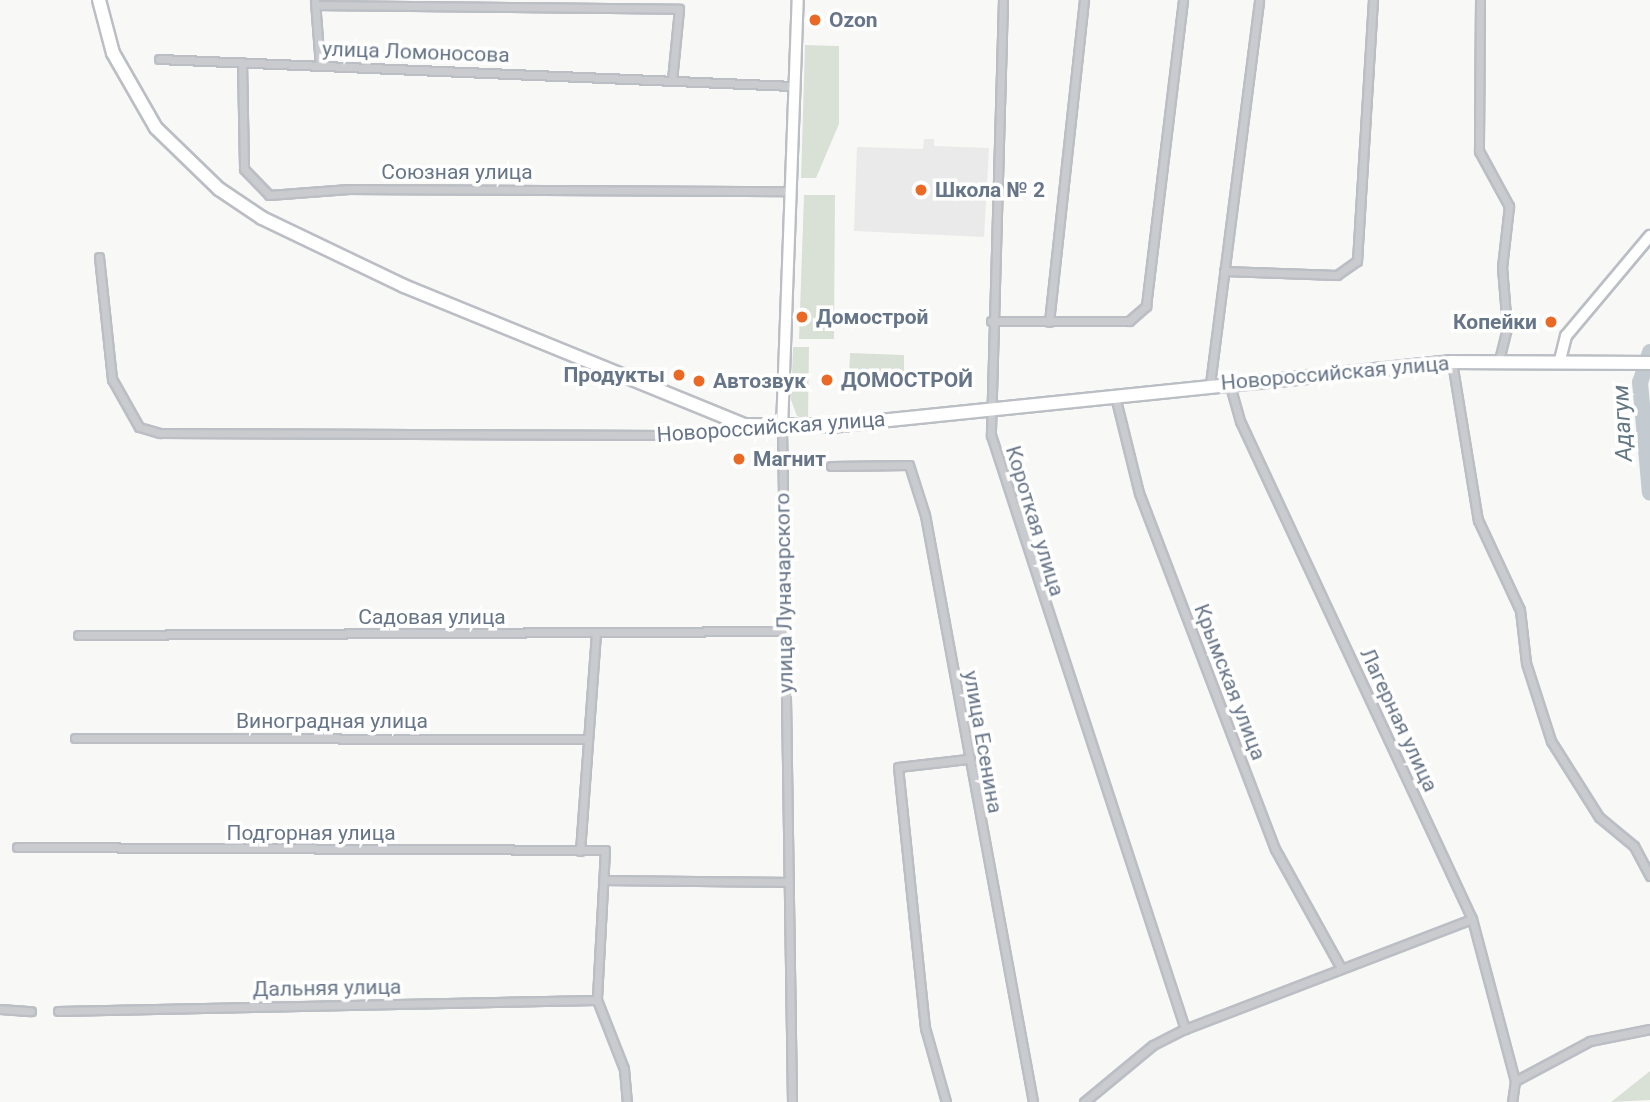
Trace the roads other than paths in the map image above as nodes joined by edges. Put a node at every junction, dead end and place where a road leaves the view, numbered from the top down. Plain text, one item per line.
1 (99, 0) edge
2 (798, 0) edge
3 (1003, 0) edge
4 (1084, 0) edge
5 (1183, 0) edge
6 (1259, 0) edge
7 (1373, 0) edge
8 (1480, 0) edge
9 (316, 2) edge
10 (159, 58) dead end
11 (242, 62) junction
12 (320, 66) junction
13 (672, 81) junction
14 (793, 86) junction
15 (790, 191) junction
16 (1650, 236) edge
17 (99, 257) dead end
18 (1224, 271) junction
19 (991, 321) junction
20 (1049, 322) junction
21 (1499, 360) junction
22 (1560, 360) junction
23 (1452, 362) junction
24 (1650, 363) edge
25 (1229, 382) junction
26 (1210, 384) junction
27 (1115, 396) junction
28 (988, 410) junction
29 (744, 425) junction
30 (782, 429) junction
31 (831, 466) dead end
32 (785, 631) junction
33 (78, 635) dead end
34 (596, 635) junction
35 (75, 738) dead end
36 (588, 739) junction
37 (968, 759) junction
38 (17, 847) dead end
39 (580, 851) junction
40 (1650, 876) edge
41 (604, 880) junction
42 (789, 882) junction
43 (1472, 919) junction
44 (1341, 968) junction
45 (597, 1000) junction
46 (0, 1009) edge
47 (31, 1011) dead end
48 (58, 1011) dead end
49 (1185, 1029) junction
50 (1650, 1029) edge
51 (1516, 1081) junction
52 (628, 1102) edge
53 (792, 1102) edge
54 (946, 1102) edge
55 (1033, 1102) edge
56 (1084, 1102) edge
57 (1512, 1102) edge

1 - 29 main road
2 - 14 main road, улица Луначарского
3 - 19 street, Короткая улица
4 - 20 street
5 - 20 street
6 - 18 street
7 - 18 street
8 - 21 street
9 - 12 street
9 - 13 street, улица Ломоносова
10 - 11 street, улица Ломоносова
11 - 12 street, улица Ломоносова
11 - 15 street, Союзная улица
12 - 13 street, улица Ломоносова
13 - 14 street, улица Ломоносова
14 - 15 main road, улица Луначарского
15 - 30 main road, улица Луначарского
16 - 22 main road
17 - 29 street, Новороссийская улица
18 - 26 street
19 - 20 street
19 - 28 street, Короткая улица
21 - 22 main road, Новороссийская улица
21 - 23 main road, Новороссийская улица
22 - 24 main road, Новороссийская улица
23 - 25 main road, Новороссийская улица
23 - 40 street
25 - 26 main road, Новороссийская улица
25 - 43 street, Лагерная улица
26 - 27 main road, Новороссийская улица
27 - 28 main road, Новороссийская улица
27 - 44 street, Крымская улица
28 - 30 main road, Новороссийская улица
28 - 49 street, Короткая улица
29 - 30 main road, Новороссийская улица
30 - 32 street, улица Луначарского
31 - 37 street, улица Есенина
32 - 34 street, Садовая улица
32 - 42 street, улица Луначарского
33 - 34 street, Садовая улица
34 - 36 street
35 - 36 street, Виноградная улица
36 - 39 street
37 - 54 street
37 - 55 street, улица Есенина
38 - 39 street, Подгорная улица
39 - 41 street, Подгорная улица
41 - 42 street
41 - 45 street
42 - 53 street, улица Луначарского
43 - 44 street
43 - 51 street, Лагерная улица
44 - 49 street
45 - 48 street, Дальняя улица
45 - 52 street
46 - 47 street
49 - 56 street
50 - 51 street
51 - 57 street

